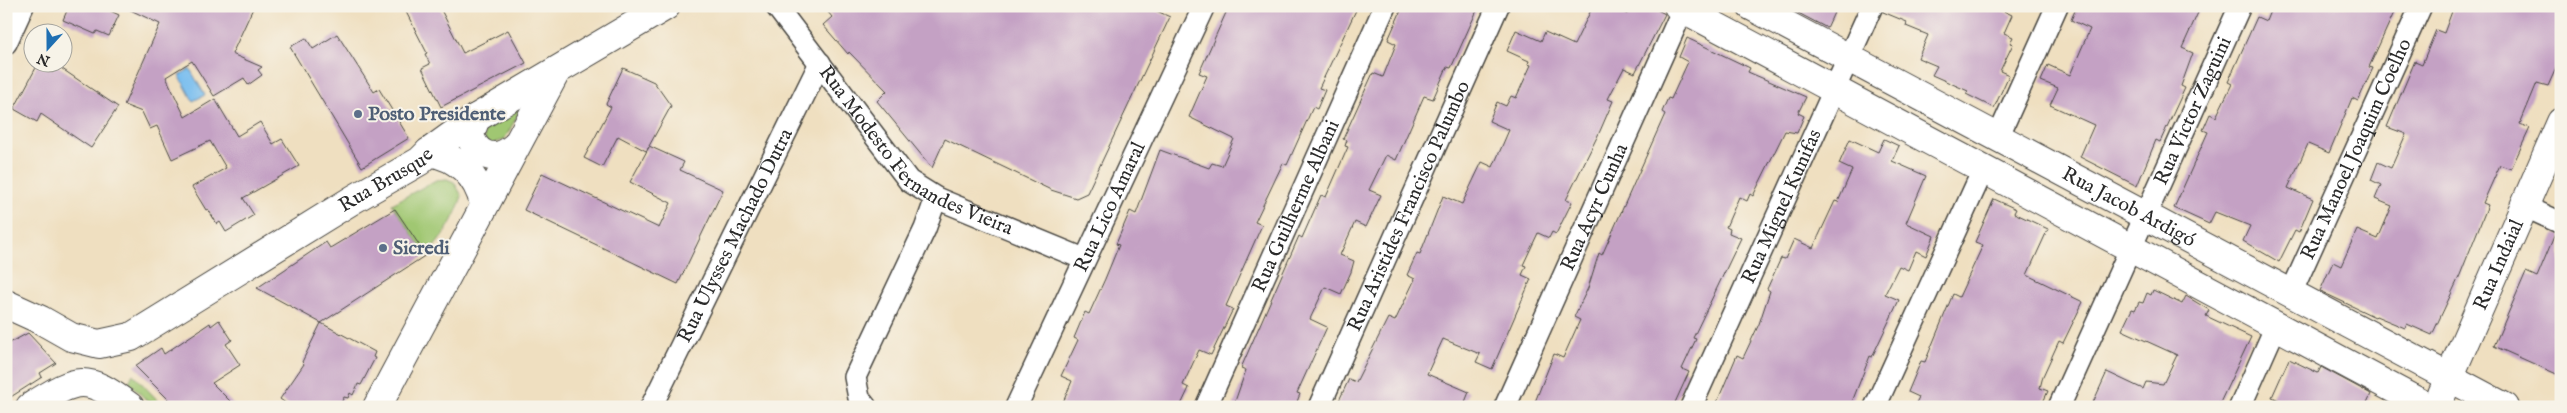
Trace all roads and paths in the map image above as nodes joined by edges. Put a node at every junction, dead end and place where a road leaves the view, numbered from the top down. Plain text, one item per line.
1 (23, 6) edge
2 (666, 6) edge
3 (776, 6) edge
4 (1204, 6) edge
5 (1385, 6) edge
6 (1498, 6) edge
7 (1751, 6) edge
8 (1872, 6) edge
9 (2057, 6) edge
10 (2240, 6) edge
11 (2421, 6) edge
12 (1681, 8) edge
13 (643, 15) edge
14 (6, 43) edge
15 (1849, 58) junction
16 (820, 63) junction
17 (556, 72) junction
18 (1834, 91) junction
19 (476, 118) junction
20 (2561, 122) edge
21 (1998, 137) junction
22 (513, 148) junction
23 (429, 152) junction
24 (1983, 170) junction
25 (936, 198) junction
26 (484, 204) junction
27 (2524, 206) junction
28 (2146, 215) junction
29 (2561, 223) edge
30 (2130, 249) junction
31 (1084, 259) junction
32 (2291, 293) junction
33 (6, 304) edge
34 (2276, 326) junction
35 (2449, 377) junction
36 (30, 407) edge
37 (130, 407) edge
38 (377, 407) edge
39 (651, 407) edge
40 (866, 407) edge
41 (1016, 407) edge
42 (1206, 407) edge
43 (1319, 407) edge
44 (1505, 407) edge
45 (1691, 407) edge
46 (1875, 407) edge
47 (2059, 407) edge
48 (2240, 407) edge
49 (2428, 407) edge
50 (2436, 407) edge
51 (2505, 407) edge

1 - 14 street
2 - 13 main road, Rua Brusque
3 - 16 street, Rua Modesto Fernandes Vieira
4 - 31 street, Rua Lico Amaral
5 - 42 street, Rua Guilherme Albani
6 - 43 street, Rua Aristides Francisco Palumbo
7 - 15 main road, Rua Jacob Ardigó
8 - 15 street, Rua Miguel Kunifas
9 - 21 street
10 - 28 street, Rua Victor Zaguini
11 - 32 street, Rua Manoel Joaquim Coelho
12 - 18 main road, Rua Jacob Ardigó
12 - 44 street, Rua Acyr Cunha
13 - 17 main road, Rua Brusque
15 - 18 street, Rua Miguel Kunifas
15 - 21 main road, Rua Jacob Ardigó
16 - 25 street, Rua Modesto Fernandes Vieira
16 - 39 street, Rua Ulysses Machado Dutra
17 - 19 main road, Rua Brusque
17 - 22 main road
18 - 24 main road, Rua Jacob Ardigó
18 - 45 street, Rua Miguel Kunifas
19 - 22 main road
19 - 23 main road, Rua Brusque
20 - 27 main road, Rua Indaial
21 - 28 main road, Rua Jacob Ardigó
22 - 26 main road
23 - 26 main road
23 - 33 main road, Rua Brusque
24 - 30 main road, Rua Jacob Ardigó
24 - 46 street
25 - 31 street, Rua Modesto Fernandes Vieira
25 - 40 street
26 - 38 main road
27 - 29 street
27 - 35 main road, Rua Indaial
28 - 30 street, Rua Victor Zaguini
28 - 32 main road, Rua Jacob Ardigó
30 - 34 main road, Rua Jacob Ardigó
30 - 47 street, Rua Victor Zaguini
31 - 41 street, Rua Lico Amaral
32 - 35 main road, Rua Jacob Ardigó
34 - 48 street
34 - 49 main road, Rua Jacob Ardigó
35 - 50 main road, Rua Indaial
35 - 51 main road, Rua Jacob Ardigó
36 - 37 main road

